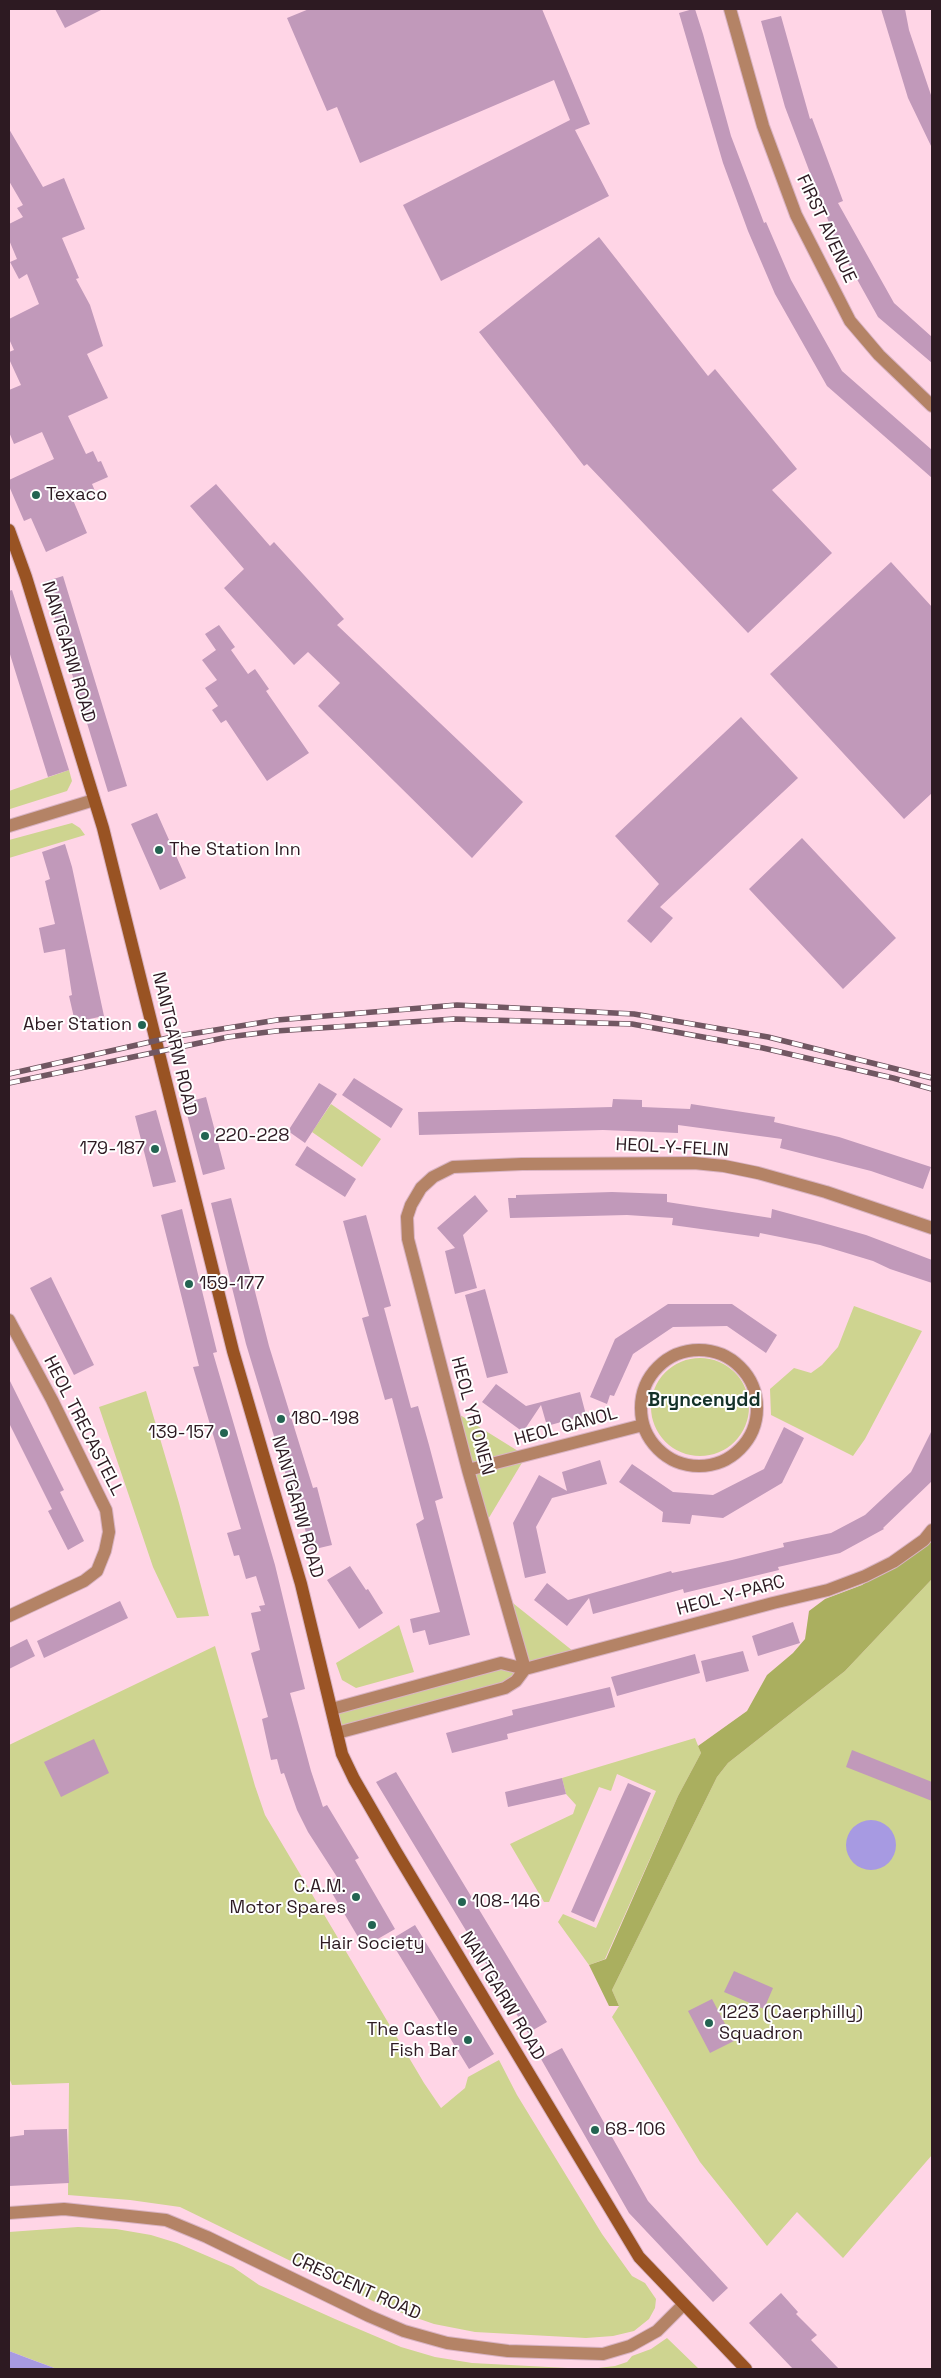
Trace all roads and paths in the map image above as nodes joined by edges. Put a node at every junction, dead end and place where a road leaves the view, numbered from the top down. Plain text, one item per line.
1 (730, 9) edge
2 (932, 406) edge
3 (9, 530) edge
4 (94, 800) junction
5 (9, 826) edge
6 (433, 1177) joint
7 (932, 1228) edge
8 (9, 1320) edge
9 (644, 1424) junction
10 (468, 1470) junction
11 (932, 1530) edge
12 (9, 1616) edge
13 (525, 1669) junction
14 (332, 1709) junction
15 (337, 1733) junction
16 (9, 2213) edge
17 (684, 2305) junction
18 (746, 2369) edge

1 - 2 street, FIRST AVENUE
3 - 4 main road, NANTGARW ROAD
4 - 5 street
4 - 14 main road, NANTGARW ROAD
6 - 7 street, HEOL-Y-FELIN
6 - 10 street, HEOL YR ONEN
8 - 12 street, HEOL TRECASTELL
9 - 9 street, HEOL GANOL
9 - 10 street, HEOL GANOL
10 - 13 street, HEOL YR ONEN
11 - 13 street, HEOL-Y-PARC
13 - 14 street, HEOL-Y-PARC
13 - 15 street, HEOL-Y-PARC
14 - 15 main road, NANTGARW ROAD
15 - 17 main road, NANTGARW ROAD
16 - 17 street, CRESCENT ROAD
17 - 18 main road, NANTGARW ROAD

